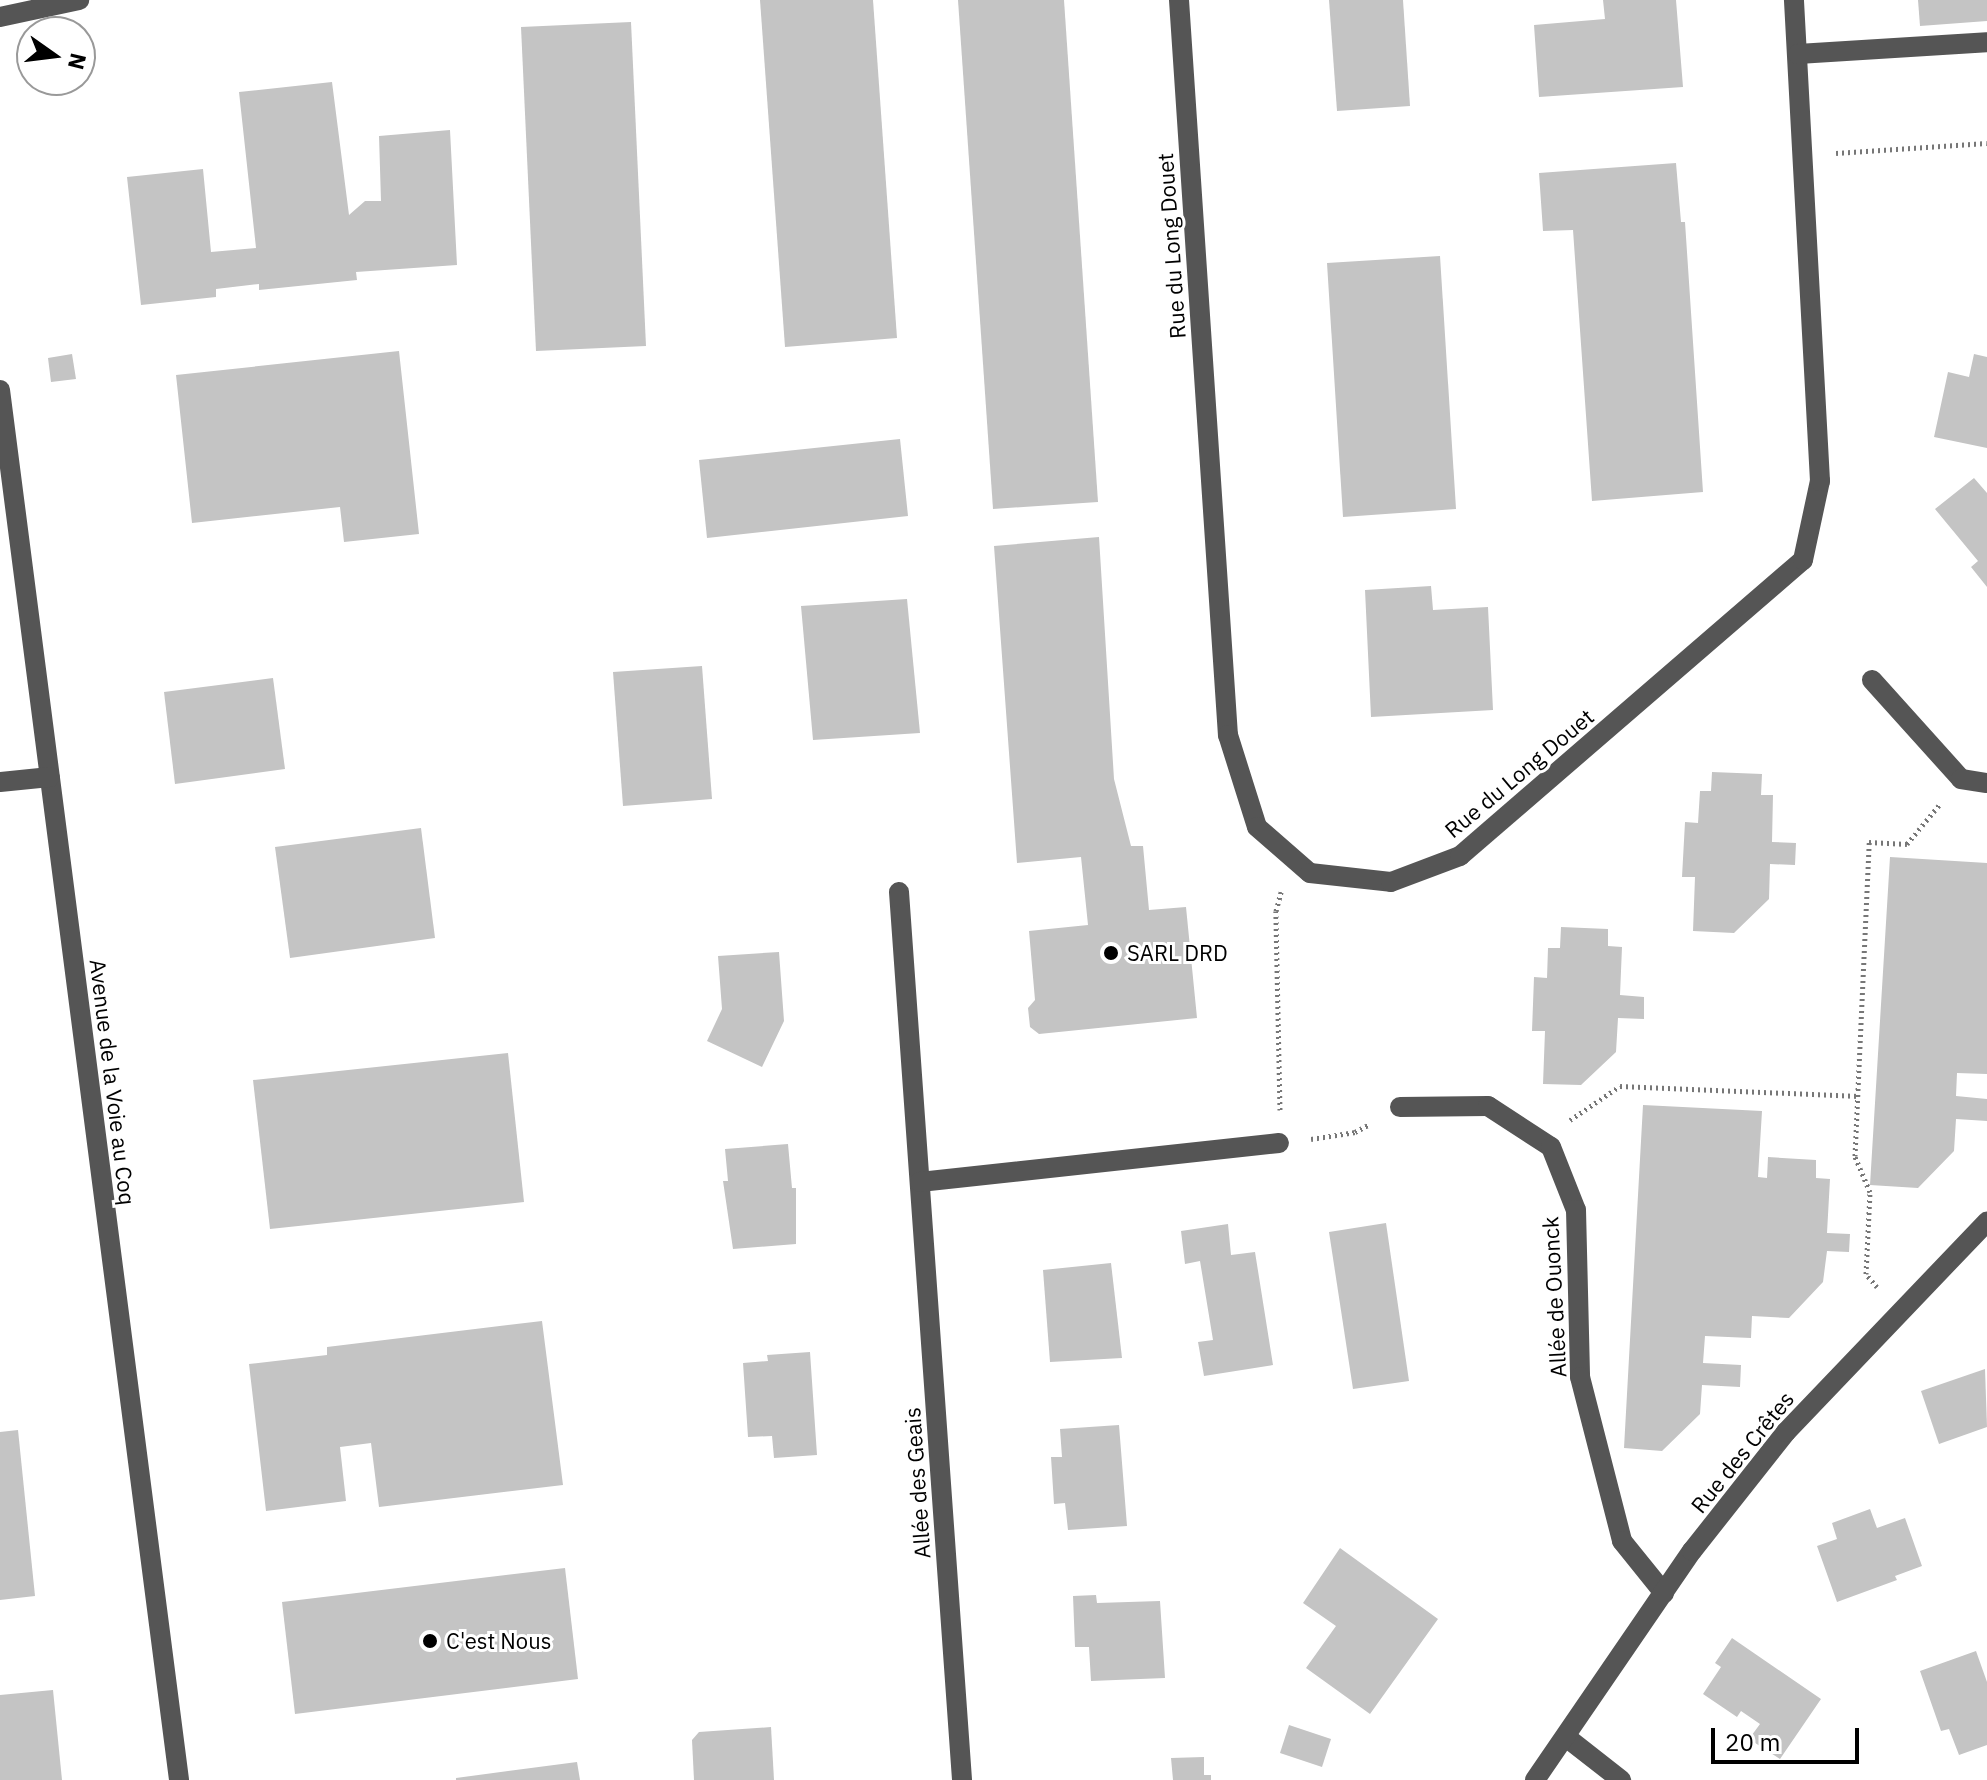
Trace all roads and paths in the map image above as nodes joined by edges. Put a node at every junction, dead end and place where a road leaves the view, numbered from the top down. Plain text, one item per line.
1 (79, 0) edge
2 (1179, 0) edge
3 (1794, 0) edge
4 (21, 6) edge
5 (0, 17) edge
6 (1987, 42) edge
7 (1798, 54) junction
8 (1987, 143) edge
9 (1803, 156) junction
10 (0, 390) edge
11 (1872, 680) dead end
12 (50, 777) junction
13 (1961, 779) junction
14 (0, 782) edge
15 (1987, 783) edge
16 (1291, 857) junction
17 (899, 892) dead end
18 (1859, 1096) junction
19 (1400, 1107) joint
20 (1540, 1140) junction
21 (1279, 1143) junction
22 (920, 1182) junction
23 (1987, 1222) edge
24 (1898, 1314) junction
25 (1664, 1593) junction
26 (1566, 1737) junction
27 (179, 1780) edge
28 (962, 1780) edge
29 (1535, 1780) edge
30 (1621, 1780) edge

1 - 4 street
2 - 16 street, Rue du Long Douet
3 - 7 street, Rue du Long Douet
4 - 5 street
6 - 7 street
7 - 9 street, Rue du Long Douet
8 - 9 path
9 - 16 street, Rue du Long Douet
10 - 12 street, Avenue de la Voie au Coq
11 - 13 street
12 - 14 street
12 - 27 street, Avenue de la Voie au Coq
13 - 15 street
13 - 18 path
16 - 21 path
17 - 22 street, Allée des Geais
18 - 20 path
18 - 24 path
19 - 20 street, Allée de Ouonck
19 - 21 path
20 - 25 street, Allée de Ouonck
21 - 22 street
22 - 28 street, Allée des Geais
23 - 24 street, Rue des Crêtes
24 - 25 street, Rue des Crêtes
25 - 26 street, Rue des Crêtes
26 - 29 street, Rue des Crêtes
26 - 30 street

